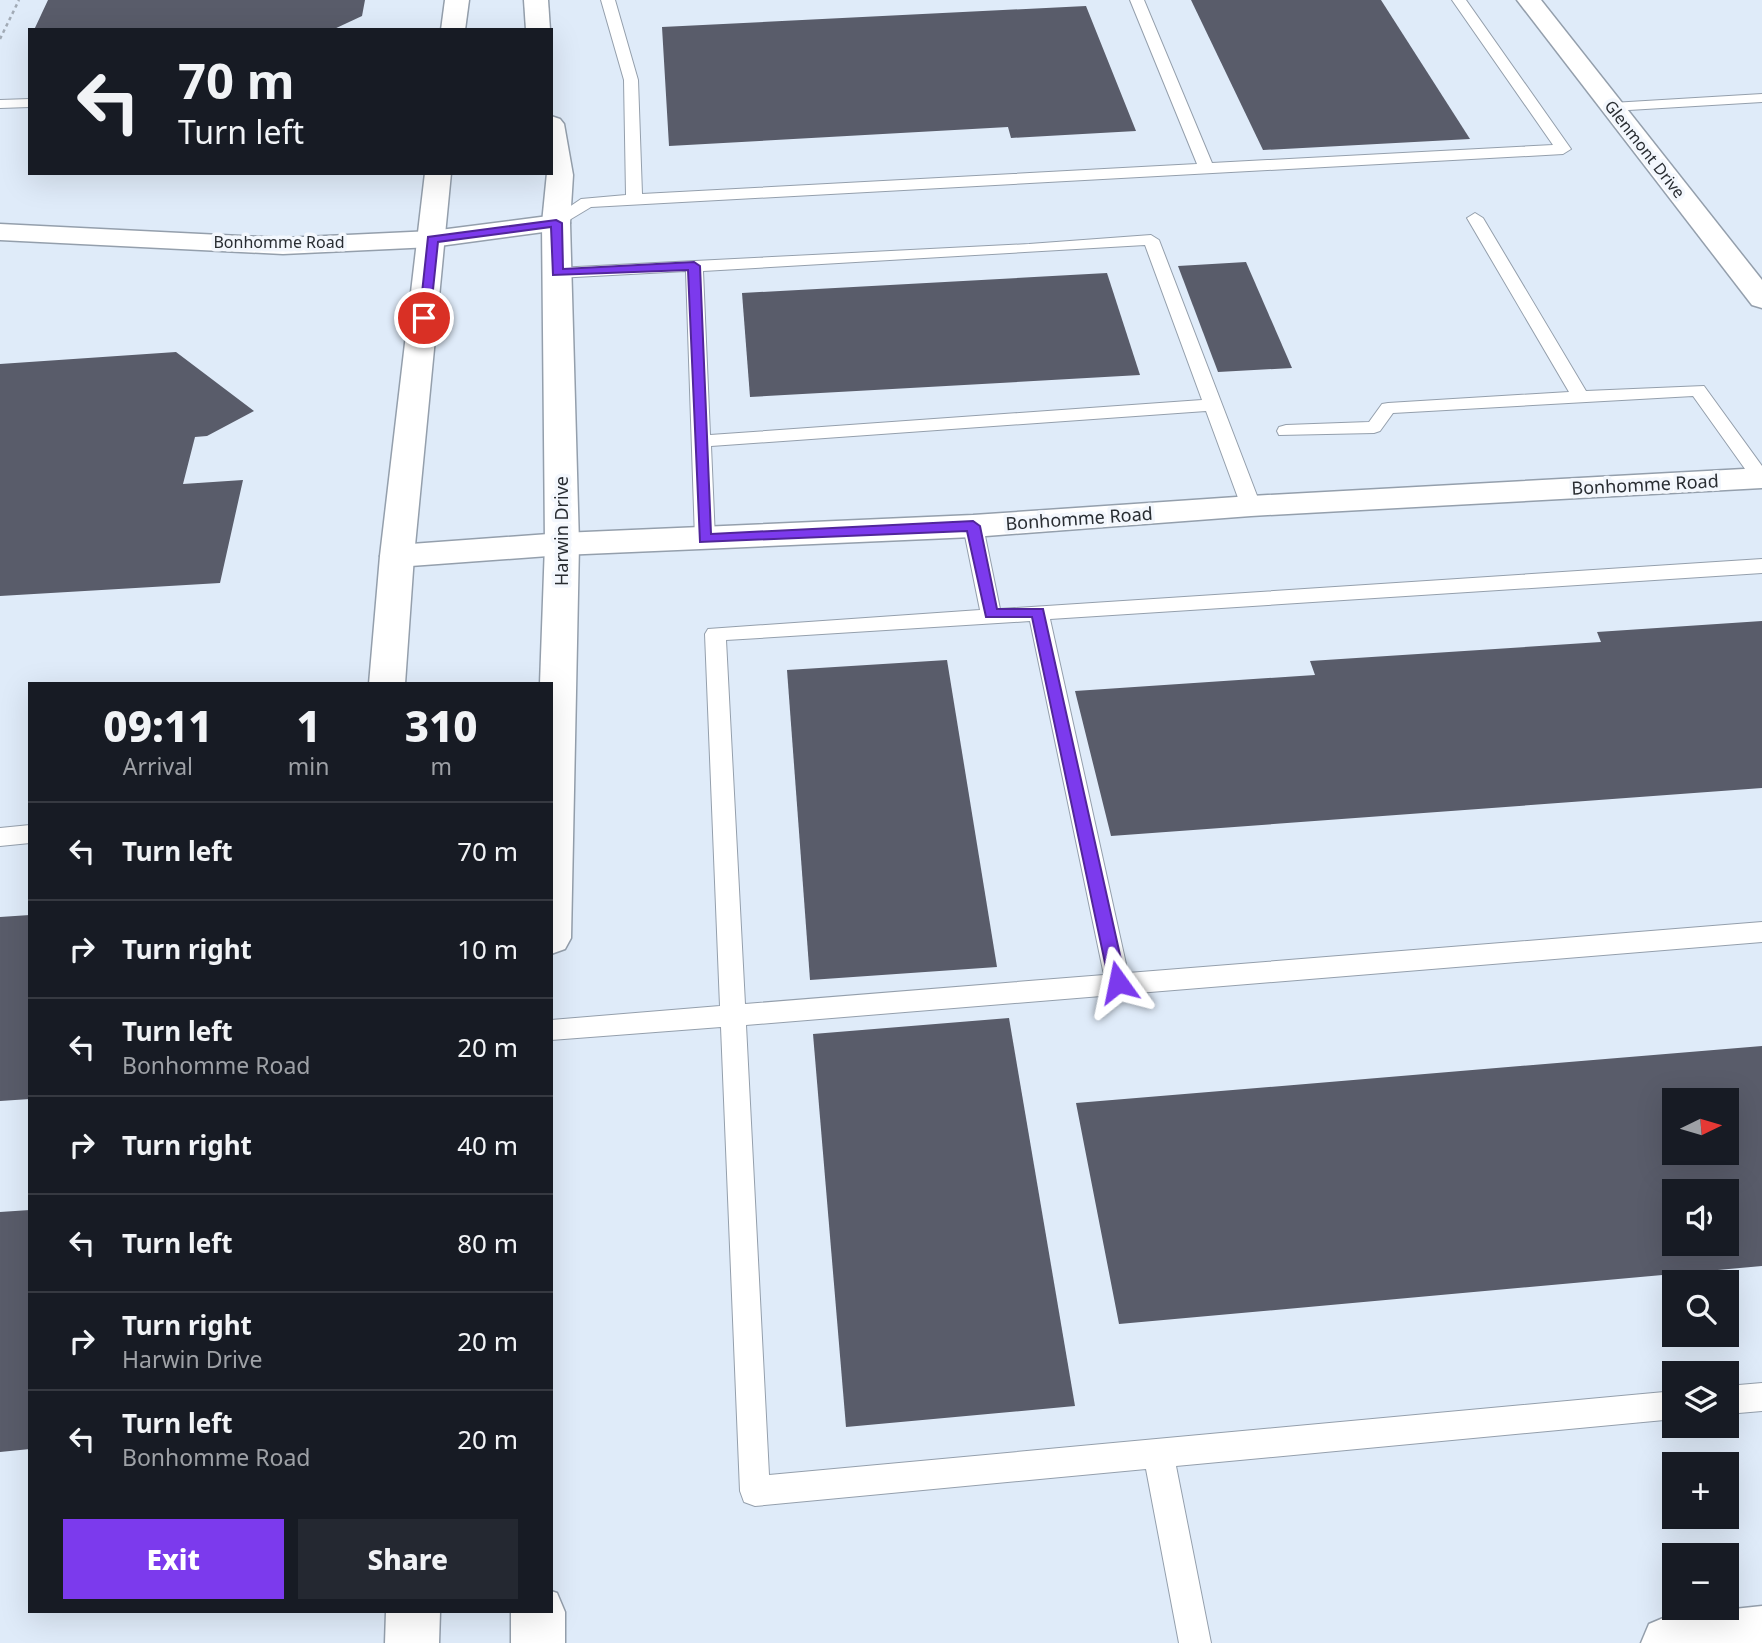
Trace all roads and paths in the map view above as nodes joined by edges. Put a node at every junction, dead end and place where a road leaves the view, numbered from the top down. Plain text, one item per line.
1 (19, 0) edge
2 (457, 0) edge
3 (537, 0) edge
4 (608, 0) edge
5 (1137, 0) edge
6 (1459, 0) edge
7 (1529, 0) edge
8 (453, 28) edge
9 (538, 28) edge
10 (0, 39) edge
11 (1762, 99) edge
12 (28, 103) edge
13 (0, 104) edge
14 (1612, 107) junction
15 (553, 135) edge
16 (1207, 169) junction
17 (438, 175) edge
18 (635, 200) junction
19 (1475, 218) dead end
20 (556, 223) junction
21 (0, 232) edge
22 (432, 239) junction
23 (694, 266) junction
24 (557, 273) junction
25 (1762, 299) edge
26 (1580, 396) junction
27 (1212, 405) junction
28 (1286, 431) dead end
29 (701, 441) junction
30 (1762, 478) edge
31 (1251, 506) junction
32 (973, 526) junction
33 (705, 539) junction
34 (562, 544) junction
35 (397, 556) junction
36 (1762, 566) edge
37 (1038, 612) junction
38 (991, 614) junction
39 (387, 682) edge
40 (28, 834) edge
41 (0, 837) edge
42 (553, 866) edge
43 (1762, 932) edge
44 (1118, 982) junction
45 (733, 1017) junction
46 (553, 1030) edge
47 (1762, 1397) edge
48 (1739, 1399) edge
49 (1662, 1406) edge
50 (1158, 1453) junction
51 (413, 1613) edge
52 (538, 1613) edge
53 (1762, 1633) edge
54 (412, 1643) edge
55 (538, 1643) edge
56 (1195, 1643) edge
57 (1668, 1643) edge

1 - 10 path
2 - 8 street
3 - 9 street
4 - 18 lane
5 - 16 lane
6 - 16 lane
7 - 14 street, Glenmont Drive
11 - 14 lane
12 - 13 lane
14 - 25 street, Glenmont Drive
15 - 20 street, Harwin Drive
16 - 18 lane
17 - 22 street
18 - 20 lane
19 - 26 lane
20 - 22 street, Bonhomme Road
20 - 24 street, Harwin Drive
21 - 22 street, Bonhomme Road
22 - 35 street
23 - 24 lane
23 - 27 lane
23 - 29 lane
24 - 34 street, Harwin Drive
26 - 28 lane
26 - 30 lane
27 - 29 lane
27 - 31 lane
29 - 33 lane
30 - 31 street, Bonhomme Road
31 - 32 street, Bonhomme Road
32 - 33 street, Bonhomme Road
32 - 38 lane
33 - 34 street, Bonhomme Road
34 - 35 street, Bonhomme Road
34 - 42 street, Harwin Drive
35 - 39 street
36 - 37 lane
37 - 38 lane
37 - 44 lane
38 - 45 lane
40 - 41 lane
43 - 44 lane
44 - 45 lane
45 - 46 lane
45 - 50 lane
47 - 48 lane
49 - 50 lane
50 - 56 lane
51 - 54 street
52 - 55 street
53 - 57 street

